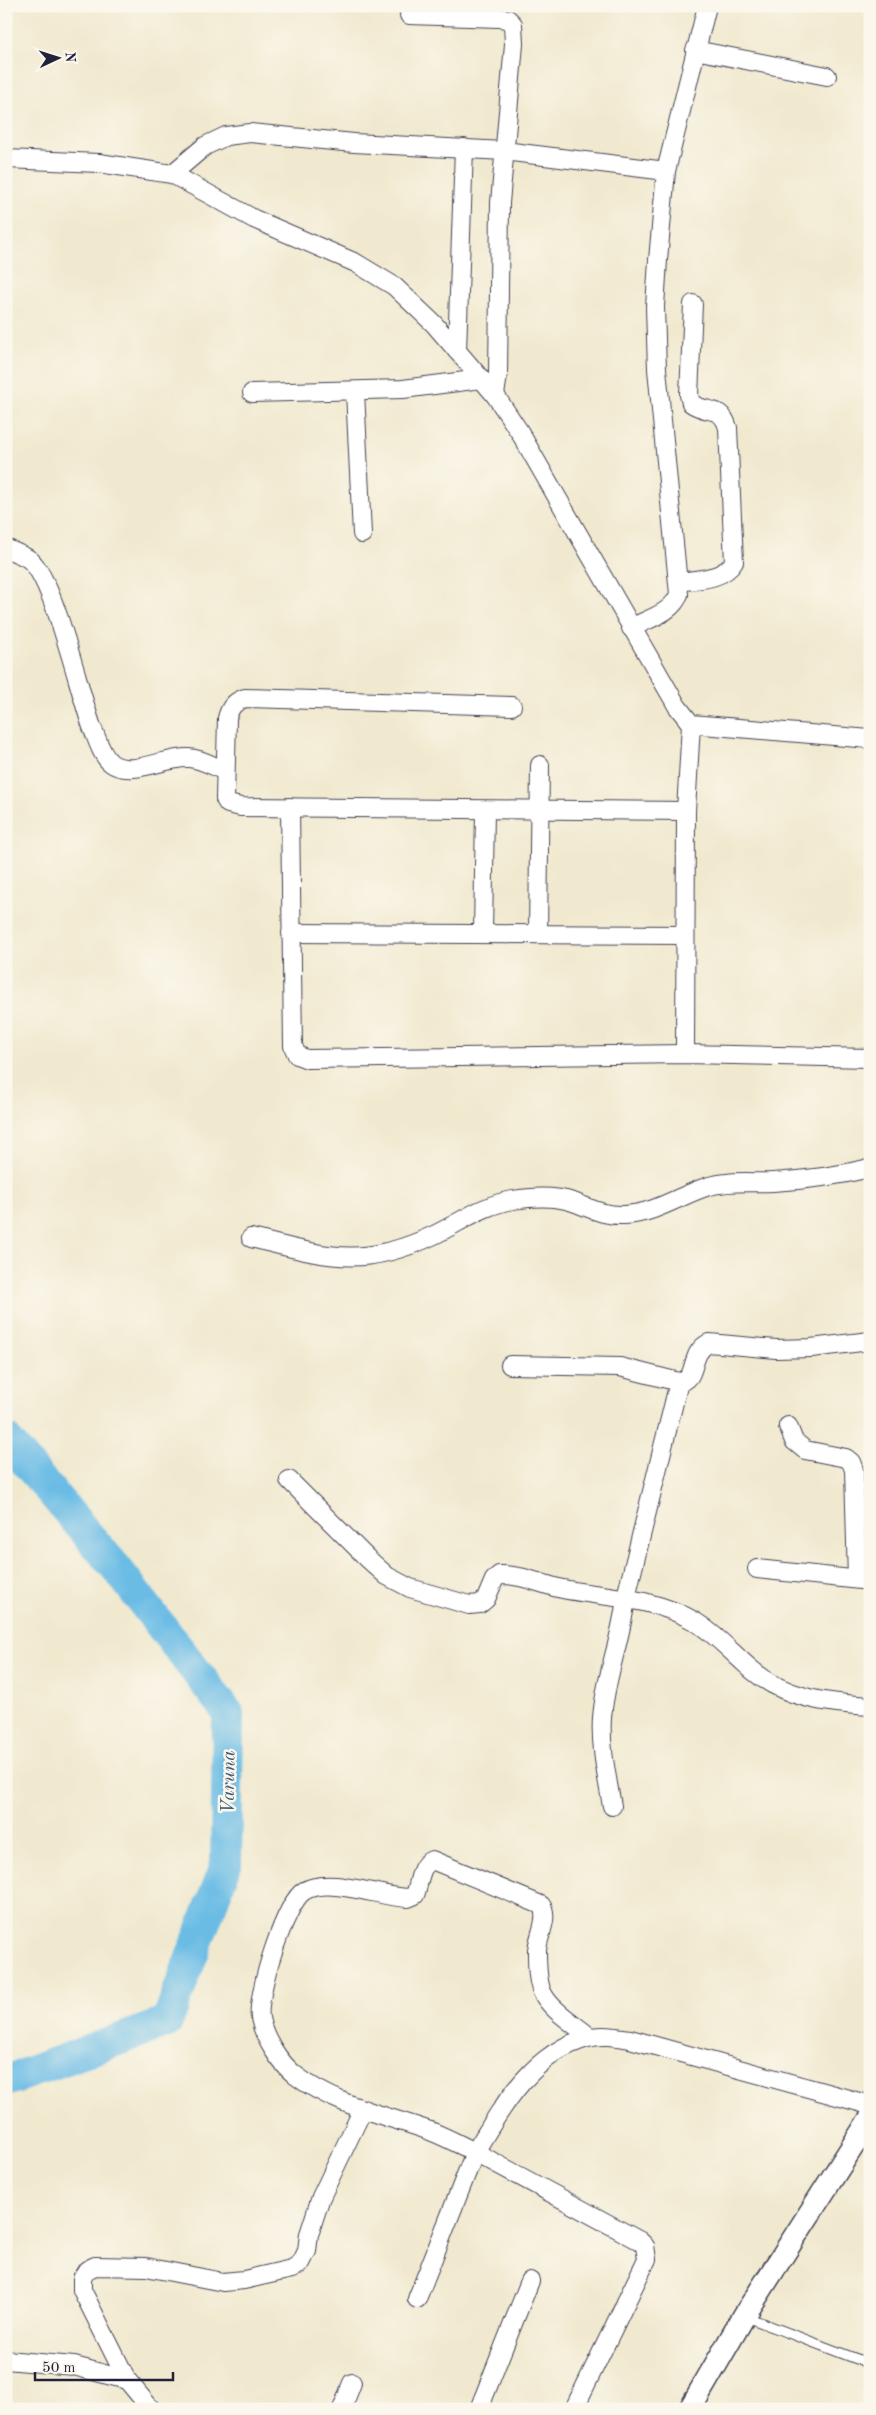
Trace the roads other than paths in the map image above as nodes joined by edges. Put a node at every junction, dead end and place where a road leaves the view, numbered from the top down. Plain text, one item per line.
1 (707, 6) edge
2 (473, 12) edge
3 (409, 15) dead end
4 (695, 50) junction
5 (827, 76) dead end
6 (464, 148) junction
7 (504, 151) junction
8 (6, 159) edge
9 (666, 172) junction
10 (172, 174) junction
11 (693, 304) dead end
12 (457, 350) junction
13 (481, 379) junction
14 (355, 391) junction
15 (252, 393) dead end
16 (495, 396) junction
17 (362, 534) dead end
18 (6, 548) edge
19 (678, 582) junction
20 (631, 628) junction
21 (512, 706) dead end
22 (691, 724) junction
23 (870, 739) edge
24 (540, 765) dead end
25 (225, 771) junction
26 (290, 806) junction
27 (485, 810) junction
28 (540, 811) junction
29 (686, 811) junction
30 (291, 934) junction
31 (483, 934) junction
32 (538, 934) junction
33 (685, 935) junction
34 (685, 1054) junction
35 (870, 1058) edge
36 (870, 1168) edge
37 (250, 1238) dead end
38 (870, 1341) edge
39 (510, 1365) dead end
40 (679, 1382) junction
41 (788, 1426) dead end
42 (289, 1480) dead end
43 (756, 1569) dead end
44 (863, 1580) edge
45 (626, 1597) junction
46 (870, 1706) edge
47 (612, 1806) dead end
48 (590, 2037) junction
49 (870, 2105) edge
50 (363, 2109) junction
51 (870, 2119) edge
52 (475, 2152) junction
53 (530, 2280) dead end
54 (417, 2299) dead end
55 (744, 2316) junction
56 (6, 2360) edge
57 (870, 2364) edge
58 (127, 2380) junction
59 (352, 2383) dead end
60 (151, 2409) edge
61 (342, 2409) edge
62 (479, 2409) edge
63 (574, 2409) edge
64 (690, 2409) edge

1 - 4 street
2 - 3 street
2 - 7 street
4 - 5 street
4 - 9 street
6 - 7 street
6 - 10 street
6 - 12 street
7 - 9 street
7 - 16 street
8 - 10 street
9 - 19 street
10 - 12 street
11 - 19 street
12 - 13 street
13 - 14 street
13 - 16 street
14 - 15 street
14 - 17 street
16 - 20 street
18 - 25 street
19 - 20 street
20 - 22 street
21 - 25 street
22 - 23 street
22 - 29 street
24 - 28 street
25 - 26 street
26 - 27 street
26 - 30 street
27 - 28 street
27 - 31 street
28 - 29 street
28 - 32 street
29 - 33 street
30 - 31 street
30 - 34 street
31 - 32 street
32 - 33 street
33 - 34 street
34 - 35 street
36 - 37 street
38 - 40 street
39 - 40 street
40 - 45 street
41 - 44 street
42 - 45 street
43 - 44 street
45 - 46 street
45 - 47 street
48 - 49 street
48 - 50 street
48 - 52 street
50 - 52 street
50 - 58 street
51 - 55 street
52 - 54 street
52 - 63 street
53 - 62 street
55 - 57 lane
55 - 64 street
56 - 58 street
58 - 60 street
59 - 61 street

